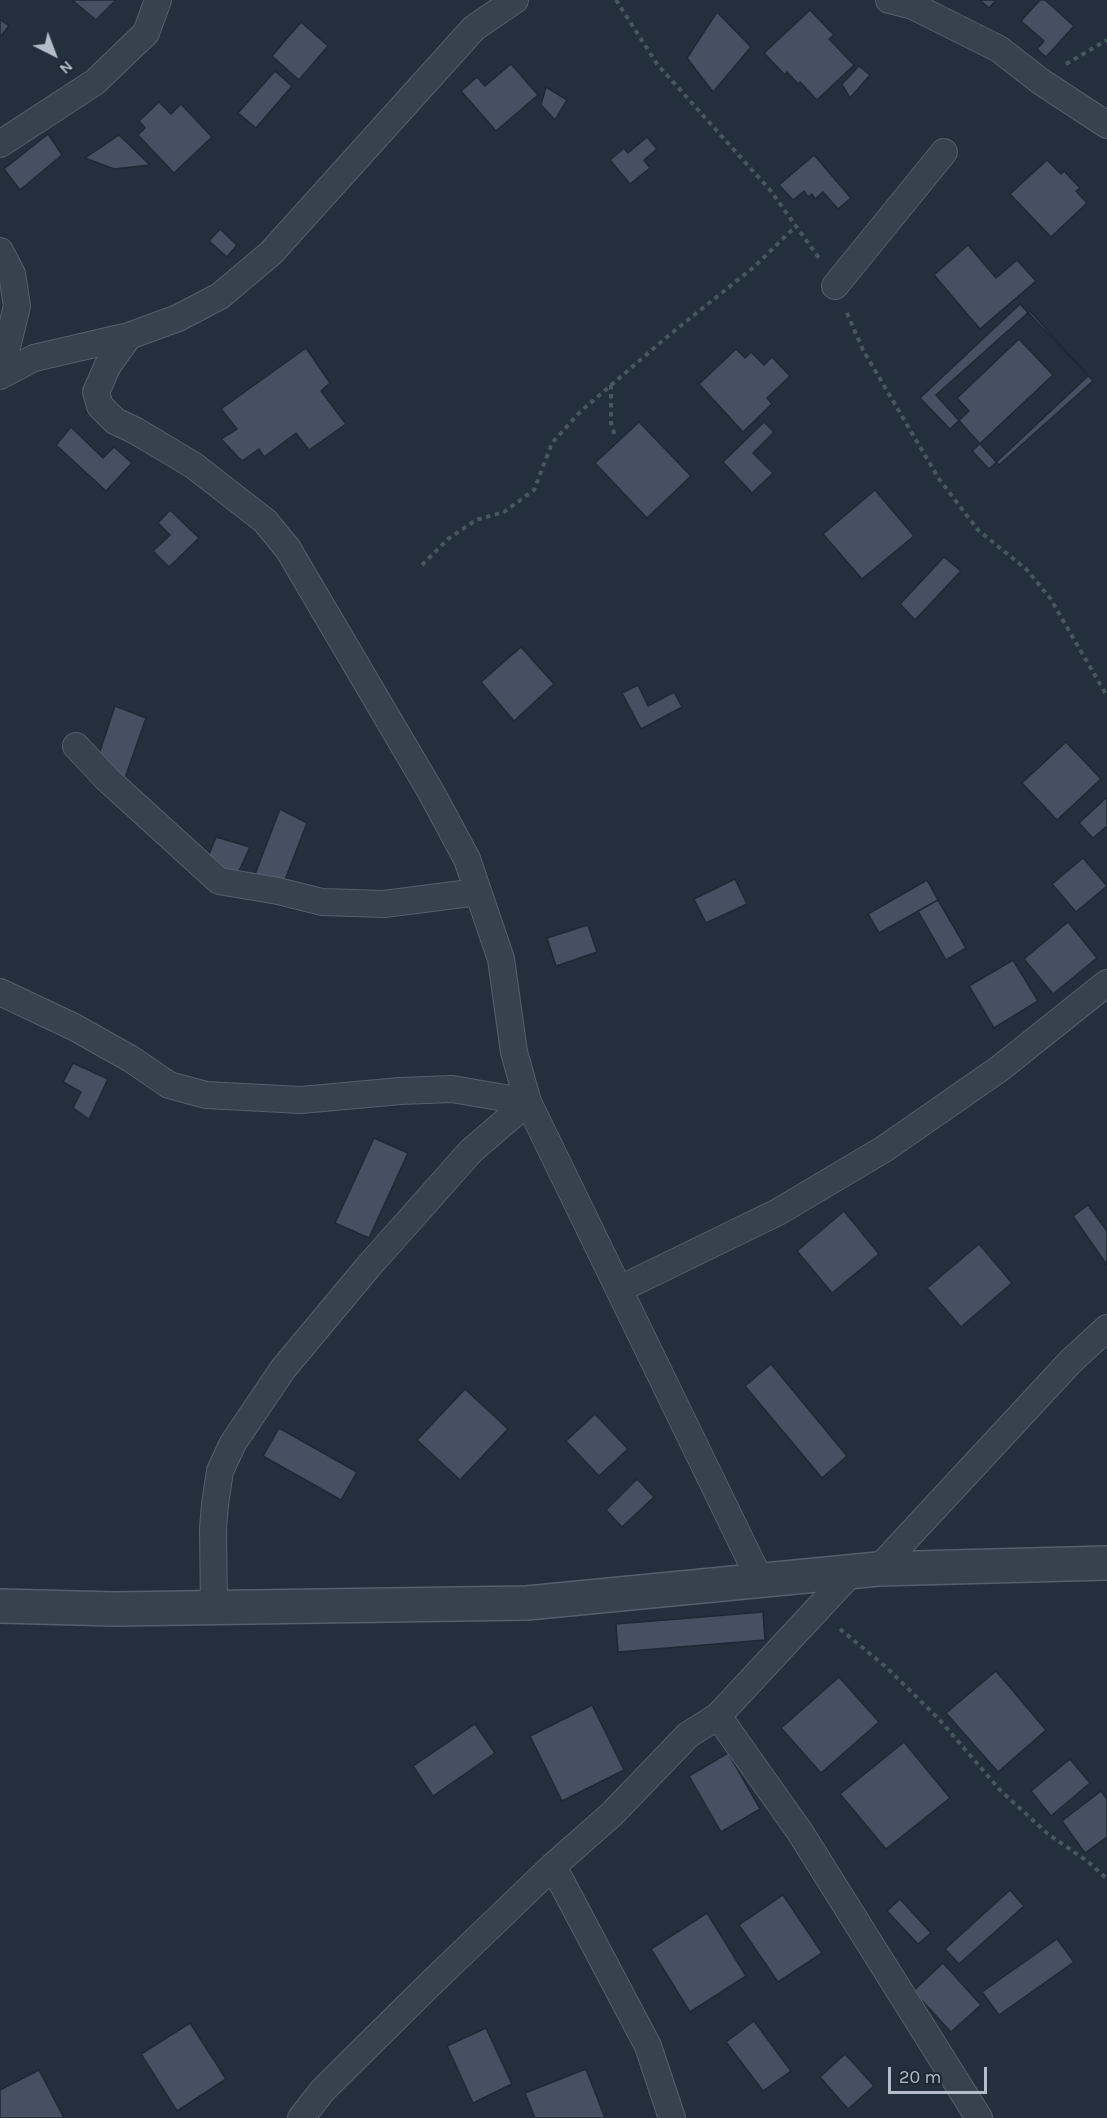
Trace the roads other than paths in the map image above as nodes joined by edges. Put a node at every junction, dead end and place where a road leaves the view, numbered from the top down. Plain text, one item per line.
1 (158, 0) edge
2 (889, 0) edge
3 (503, 2) edge
4 (1107, 125) edge
5 (0, 144) edge
6 (944, 152) dead end
7 (0, 251) edge
8 (835, 286) road end
9 (129, 336) junction
10 (0, 376) edge
11 (76, 746) dead end
12 (478, 892) junction
13 (1107, 983) edge
14 (0, 992) edge
15 (528, 1102) junction
16 (620, 1289) junction
17 (1107, 1328) edge
18 (1107, 1563) edge
19 (865, 1570) junction
20 (760, 1580) junction
21 (0, 1606) edge
22 (214, 1607) junction
23 (718, 1716) junction
24 (553, 1866) junction
25 (301, 2118) edge
26 (672, 2118) edge
27 (979, 2118) edge

1 - 5 street
2 - 4 street
3 - 9 street
6 - 8 street
7 - 10 street
9 - 10 street
9 - 12 street
11 - 12 street
12 - 15 street
13 - 16 street
14 - 15 street
15 - 16 street
15 - 22 street
16 - 20 street
17 - 19 street
18 - 19 street
19 - 20 street
19 - 23 street
20 - 22 street
21 - 22 street
23 - 24 street
23 - 27 street
24 - 25 street
24 - 26 street

